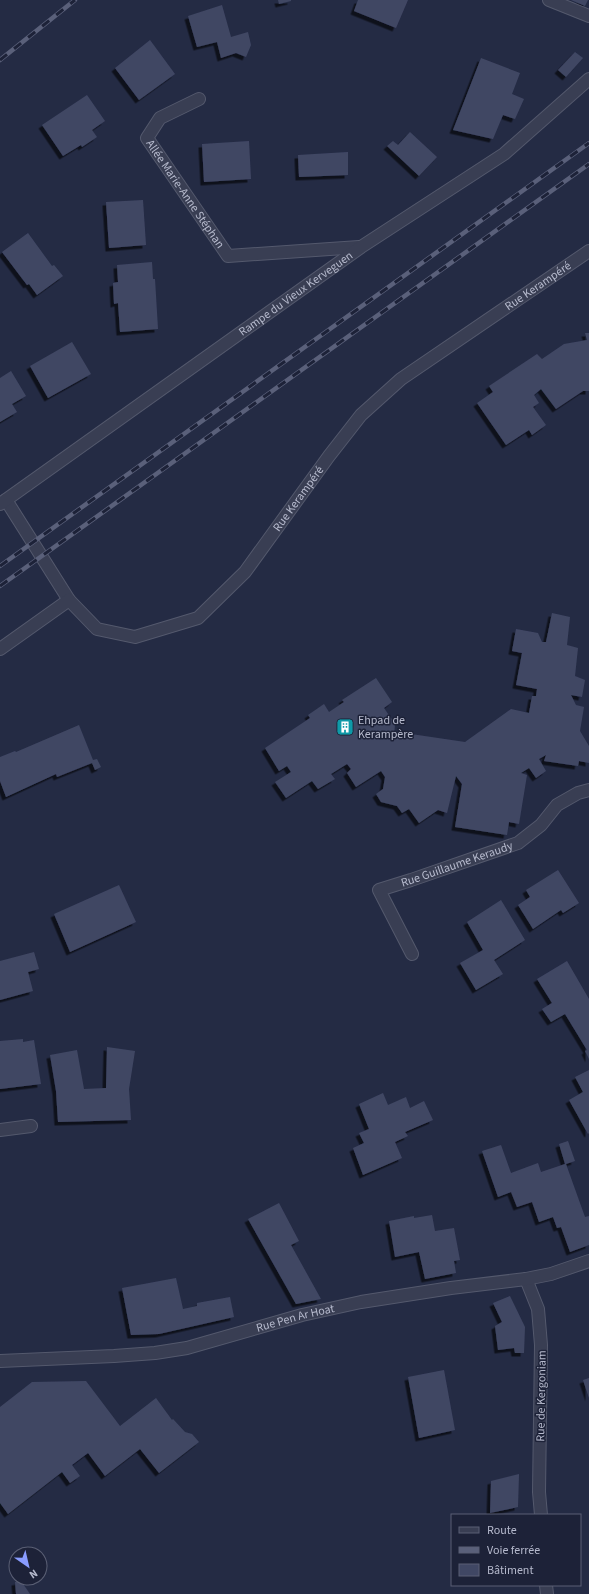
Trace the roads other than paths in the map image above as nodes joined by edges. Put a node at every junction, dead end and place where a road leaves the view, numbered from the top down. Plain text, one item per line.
1 (548, 0) edge
2 (589, 16) edge
3 (589, 79) edge
4 (200, 99) dead end
5 (360, 247) junction
6 (589, 251) edge
7 (3, 502) edge
8 (69, 600) junction
9 (0, 649) edge
10 (589, 790) edge
11 (412, 954) dead end
12 (31, 1126) dead end
13 (0, 1130) edge
14 (589, 1261) edge
15 (526, 1279) junction
16 (0, 1361) edge
17 (541, 1514) edge

1 - 2 street
3 - 5 street, Rampe du Vieux Kerveguen
4 - 5 street, Allée Marie-Anne Stéphan
5 - 7 street, Rampe du Vieux Kerveguen
6 - 8 street, Rue Kerampéré
7 - 8 street, Rue Kerampéré
8 - 9 street
10 - 11 street, Rue Guillaume Keraudy
12 - 13 street
14 - 15 street, Rue Pen Ar Hoat
15 - 16 street, Rue Pen Ar Hoat
15 - 17 street, Rue de Kergoniam

